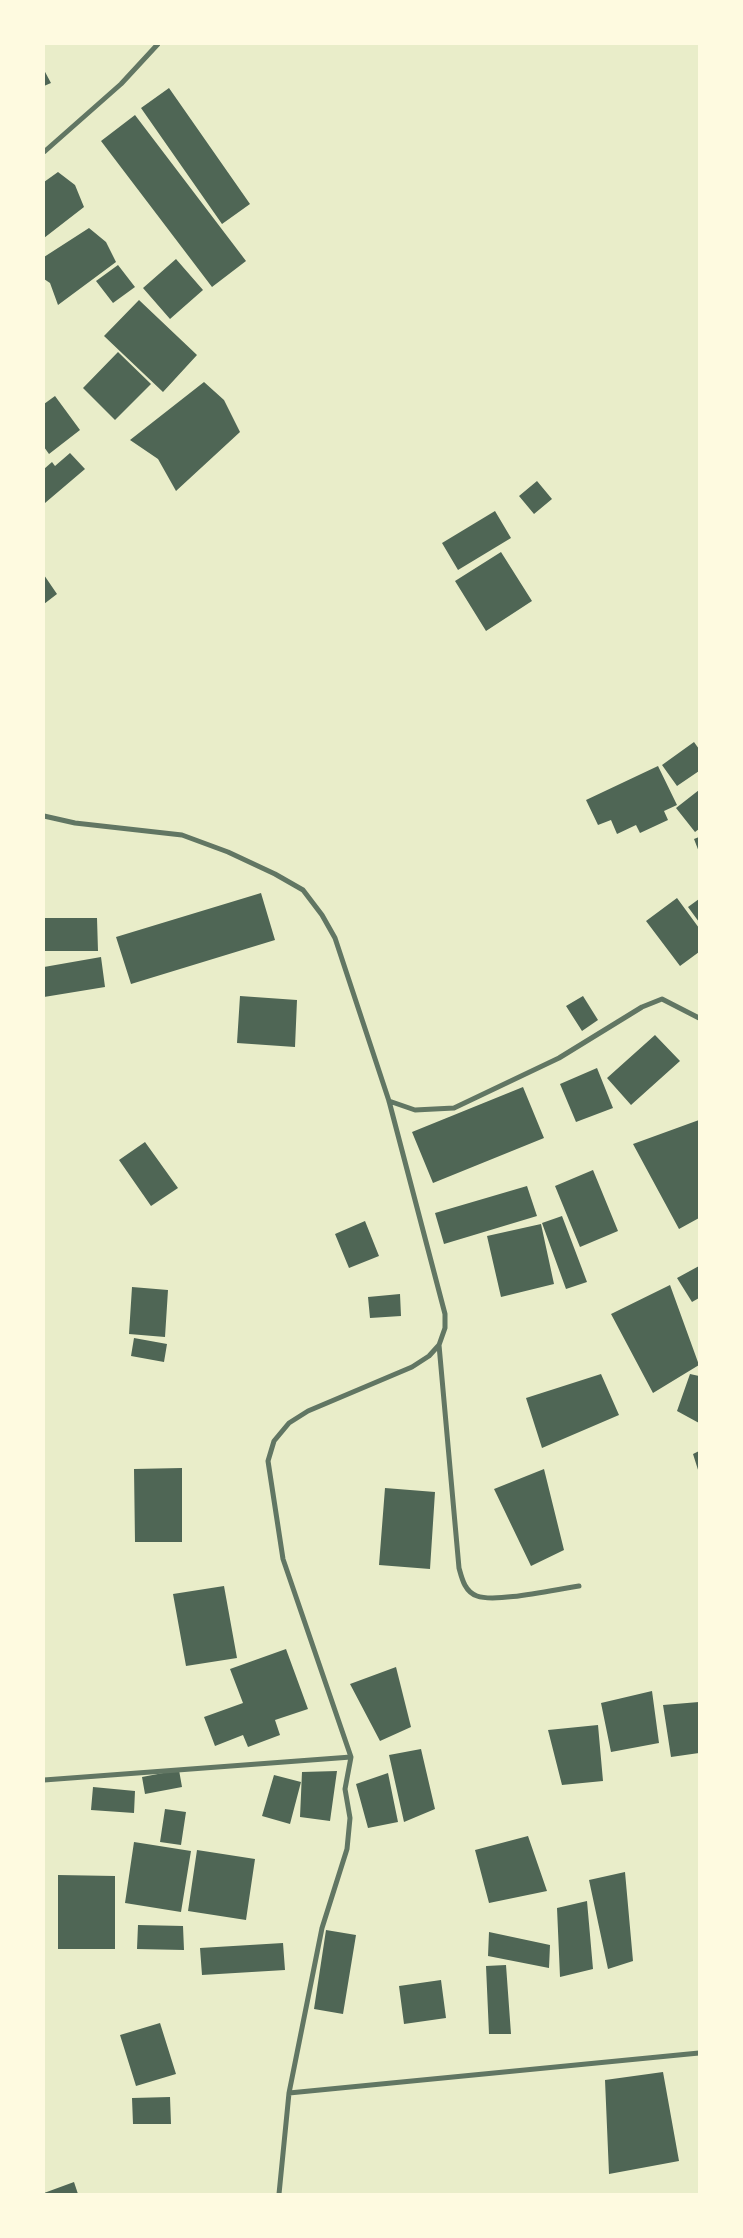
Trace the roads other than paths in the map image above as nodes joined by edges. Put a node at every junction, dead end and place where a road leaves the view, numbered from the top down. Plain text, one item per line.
1 (158, 44) edge
2 (44, 152) edge
3 (44, 816) edge
4 (699, 1018) edge
5 (389, 1101) junction
6 (439, 1345) junction
7 (579, 1586) dead end
8 (351, 1757) junction
9 (44, 1780) edge
10 (699, 2053) edge
11 (289, 2094) junction
12 (279, 2194) edge

1 - 2 street
3 - 5 street
4 - 5 street
5 - 6 street
6 - 7 street
6 - 8 street
8 - 9 street
8 - 11 street
10 - 11 street
11 - 12 street

